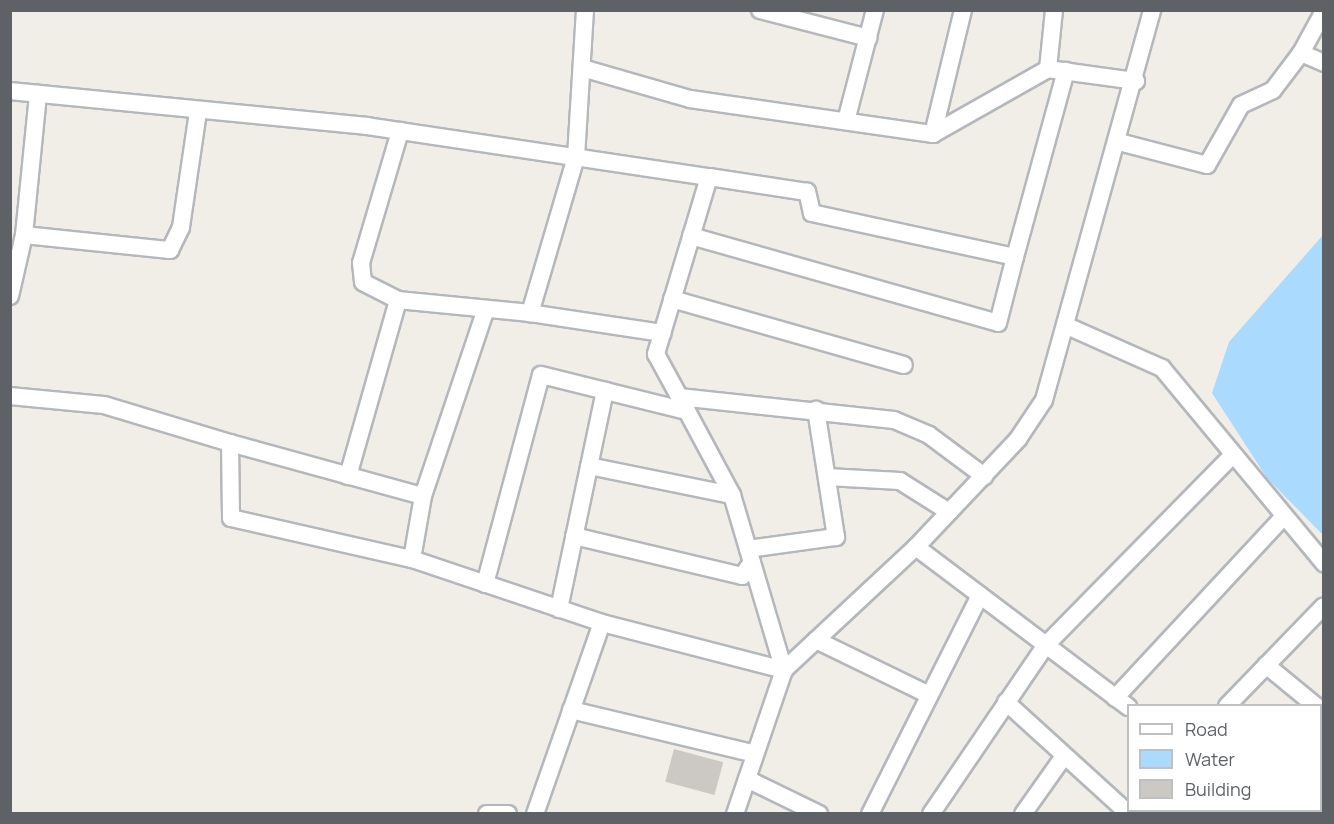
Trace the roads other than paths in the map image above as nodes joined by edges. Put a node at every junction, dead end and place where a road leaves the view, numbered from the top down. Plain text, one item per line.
1 (585, 10) edge
2 (760, 10) edge
3 (875, 10) edge
4 (963, 10) edge
5 (1054, 10) edge
6 (1152, 10) edge
7 (1323, 11) edge
8 (868, 38) junction
9 (1301, 53) junction
10 (1323, 63) edge
11 (582, 68) junction
12 (1048, 69) junction
13 (1066, 71) junction
14 (1136, 81) junction
15 (10, 91) edge
16 (38, 94) junction
17 (198, 112) junction
18 (846, 121) junction
19 (400, 131) junction
20 (933, 134) junction
21 (1119, 142) junction
22 (576, 157) junction
23 (709, 177) junction
24 (24, 235) junction
25 (691, 236) junction
26 (1015, 257) junction
27 (10, 296) edge
28 (672, 299) junction
29 (398, 300) junction
30 (486, 309) junction
31 (530, 313) junction
32 (1067, 326) junction
33 (663, 333) junction
34 (903, 365) dead end
35 (604, 391) junction
36 (10, 396) edge
37 (683, 404) junction
38 (816, 410) junction
39 (230, 443) junction
40 (1233, 455) junction
41 (589, 466) junction
42 (348, 476) junction
43 (984, 476) junction
44 (827, 477) junction
45 (732, 495) junction
46 (423, 496) junction
47 (949, 512) junction
48 (1284, 516) junction
49 (574, 536) junction
50 (916, 547) junction
51 (750, 555) junction
52 (412, 559) junction
53 (1323, 563) edge
54 (485, 584) junction
55 (980, 595) junction
56 (1323, 606) edge
57 (559, 609) junction
58 (602, 623) junction
59 (816, 640) junction
60 (1046, 645) junction
61 (1266, 665) junction
62 (784, 670) junction
63 (927, 694) junction
64 (1006, 702) junction
65 (1122, 703) edge
66 (1228, 704) edge
67 (1316, 704) edge
68 (571, 710) junction
69 (755, 754) junction
70 (1062, 759) junction
71 (747, 779) junction
72 (1127, 811) edge
73 (487, 813) edge
74 (508, 813) edge
75 (535, 813) edge
76 (735, 813) edge
77 (819, 813) edge
78 (870, 813) edge
79 (931, 813) edge
80 (1023, 813) edge

1 - 11 street
2 - 8 street
3 - 8 street
4 - 20 street
5 - 12 street
6 - 14 street
7 - 9 street
8 - 18 street
9 - 10 street
9 - 21 street
11 - 18 street
11 - 22 street
12 - 13 street
12 - 20 street
13 - 14 street
13 - 26 street
14 - 21 street
15 - 16 street
16 - 17 street
16 - 24 street
17 - 19 street
17 - 24 street
18 - 20 street
19 - 22 street
19 - 29 street
21 - 32 street
22 - 23 street
22 - 31 street
23 - 25 street
23 - 26 street
24 - 27 street
25 - 26 street
25 - 28 street
28 - 33 street
28 - 34 street
29 - 30 street
29 - 42 street
30 - 31 street
30 - 46 street
31 - 33 street
32 - 40 street
32 - 43 street
33 - 37 street
35 - 37 street
35 - 41 street
35 - 54 street
36 - 39 street
37 - 38 street
37 - 45 street
38 - 43 street
38 - 44 street
39 - 42 street
39 - 52 street
40 - 48 street
40 - 60 street
41 - 45 street
41 - 49 street
42 - 46 street
43 - 47 street
44 - 47 street
44 - 51 street
45 - 51 street
46 - 52 street
47 - 50 street
48 - 53 street
48 - 65 street
49 - 51 street
49 - 57 street
50 - 55 street
50 - 59 street
51 - 62 street
52 - 54 street
54 - 57 street
55 - 60 street
55 - 63 street
56 - 61 street
57 - 58 street
58 - 62 street
58 - 68 street
59 - 62 street
59 - 63 street
60 - 64 street
60 - 65 street
61 - 66 street
61 - 67 street
62 - 69 street
63 - 78 street
64 - 70 street
64 - 79 street
68 - 69 street
68 - 75 street
69 - 71 street
70 - 72 street
70 - 80 street
71 - 76 street
71 - 77 street
73 - 74 street

